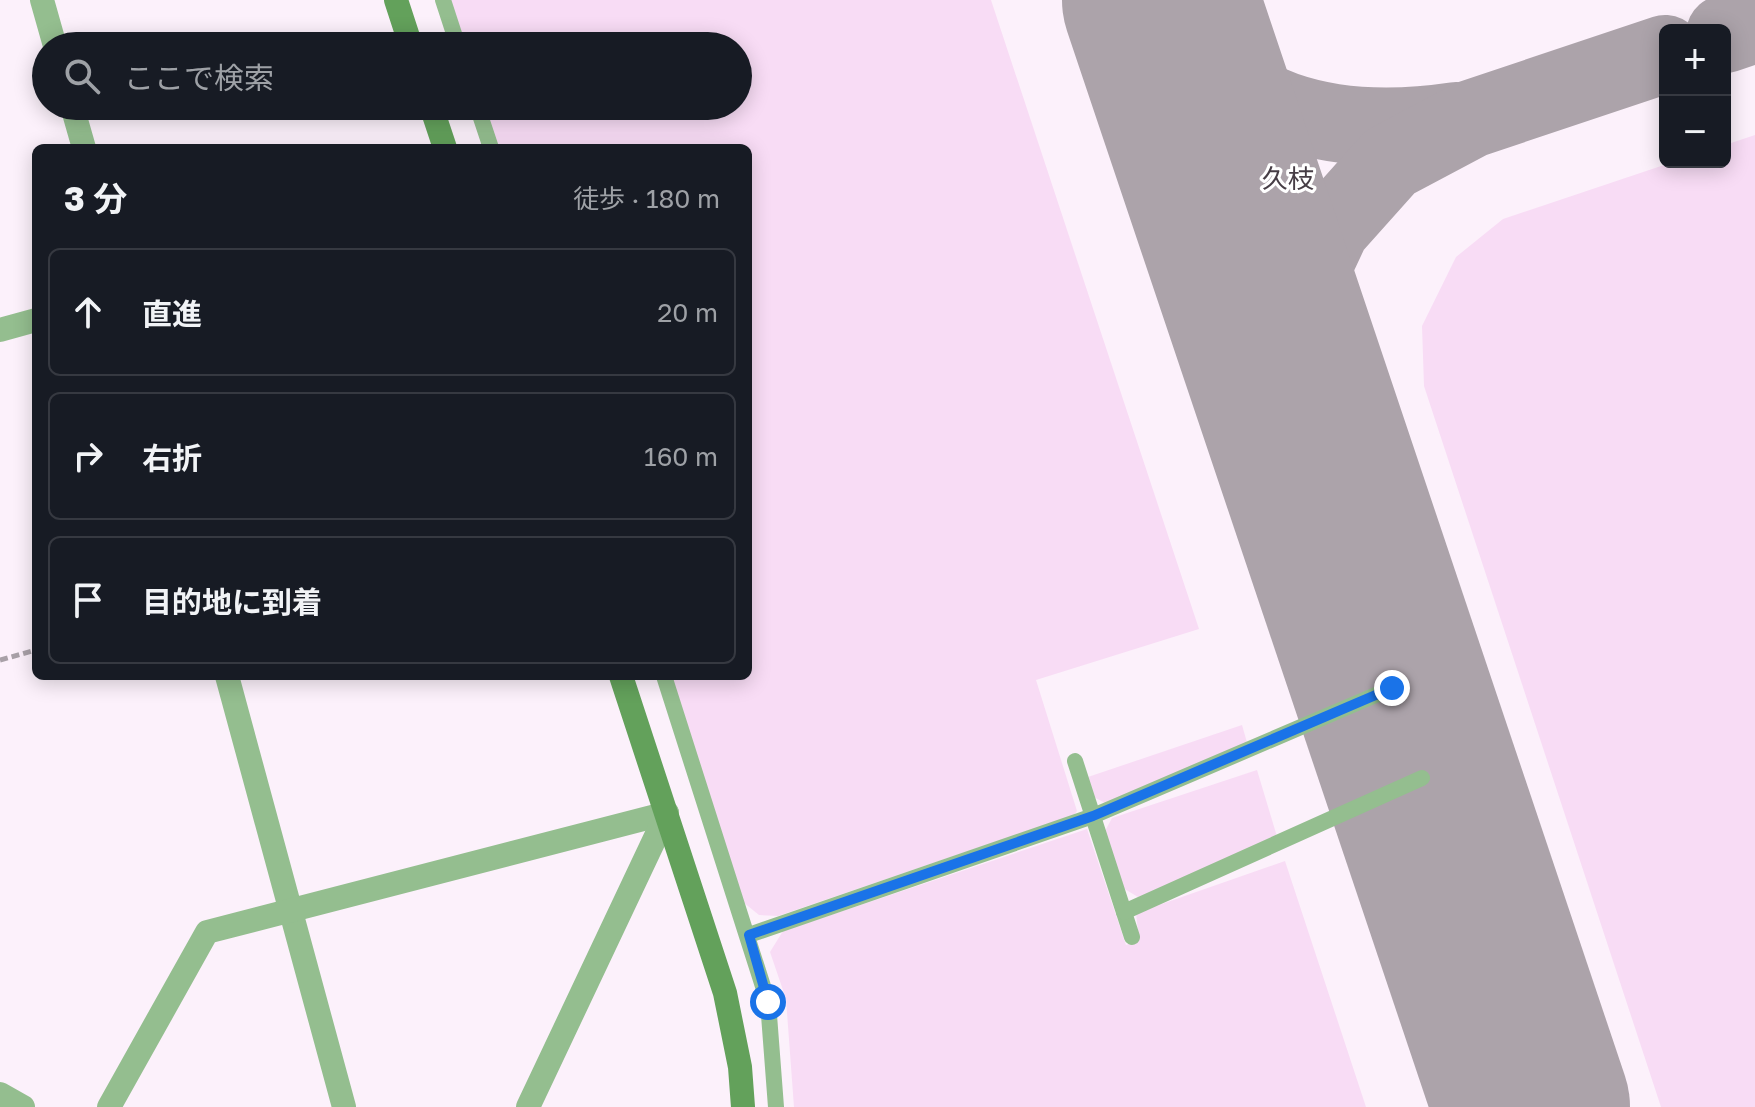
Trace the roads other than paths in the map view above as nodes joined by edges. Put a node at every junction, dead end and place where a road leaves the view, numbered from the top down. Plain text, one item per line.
1 (42, 0) edge
2 (396, 0) edge
3 (443, 0) edge
4 (51, 32) edge
5 (406, 32) edge
6 (453, 32) edge
7 (76, 120) edge
8 (436, 120) edge
9 (482, 120) edge
10 (83, 144) edge
11 (444, 144) edge
12 (490, 144) edge
13 (32, 321) edge
14 (0, 330) edge
15 (228, 680) edge
16 (622, 680) edge
17 (665, 680) edge
18 (1392, 688) dead end
19 (1075, 761) dead end
20 (1422, 778) dead end
21 (667, 813) junction
22 (1093, 816) junction
23 (292, 912) junction
24 (1124, 912) junction
25 (749, 935) junction
26 (1132, 937) dead end
27 (0, 1094) edge
28 (23, 1107) edge
29 (109, 1107) edge
30 (344, 1107) edge
31 (528, 1107) edge
32 (743, 1107) edge
33 (776, 1107) edge

1 - 4 street
2 - 5 street
3 - 6 lane
7 - 10 street
8 - 11 street
9 - 12 lane
13 - 14 street
15 - 23 street
16 - 21 street
17 - 25 lane
18 - 22 lane
19 - 22 lane
20 - 24 lane
21 - 23 street
21 - 31 street
21 - 32 street
22 - 24 lane
22 - 25 lane
23 - 29 street
23 - 30 street
24 - 26 lane
25 - 33 lane
27 - 28 street

